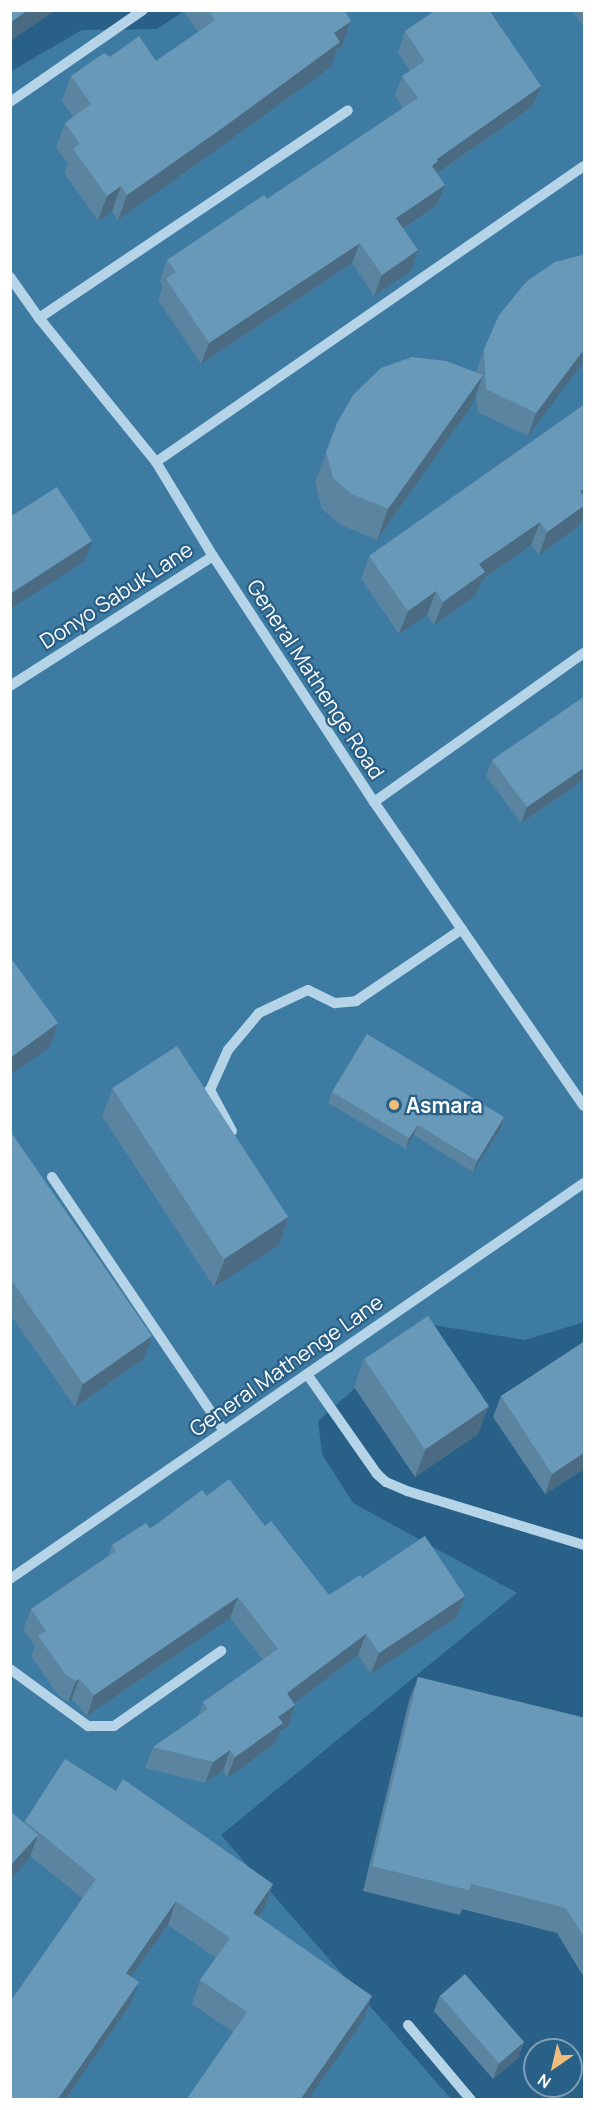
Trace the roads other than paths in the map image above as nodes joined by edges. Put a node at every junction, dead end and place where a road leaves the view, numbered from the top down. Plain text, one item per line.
1 (143, 10) edge
2 (10, 102) edge
3 (348, 110) dead end
4 (585, 166) edge
5 (10, 277) edge
6 (39, 318) junction
7 (156, 462) junction
8 (213, 556) junction
9 (585, 653) edge
10 (10, 686) edge
11 (374, 802) junction
12 (462, 929) junction
13 (585, 1106) edge
14 (236, 1139) edge
15 (52, 1177) dead end
16 (585, 1183) edge
17 (307, 1374) junction
18 (224, 1431) junction
19 (585, 1545) edge
20 (10, 1579) edge
21 (221, 1651) dead end
22 (10, 1669) edge
23 (408, 2025) dead end
24 (471, 2100) edge

1 - 2 street
3 - 6 street
4 - 7 street
5 - 6 street, General Mathenge Road
6 - 7 street, General Mathenge Road
7 - 8 street, General Mathenge Road
8 - 10 street, Donyo Sabuk Lane
8 - 11 street, General Mathenge Road
9 - 11 street
11 - 12 street, General Mathenge Road
12 - 13 street, General Mathenge Road
12 - 14 street
15 - 18 street
16 - 17 street, General Mathenge Lane
17 - 18 street, General Mathenge Lane
17 - 19 street
18 - 20 street, General Mathenge Lane
21 - 22 street
23 - 24 street

